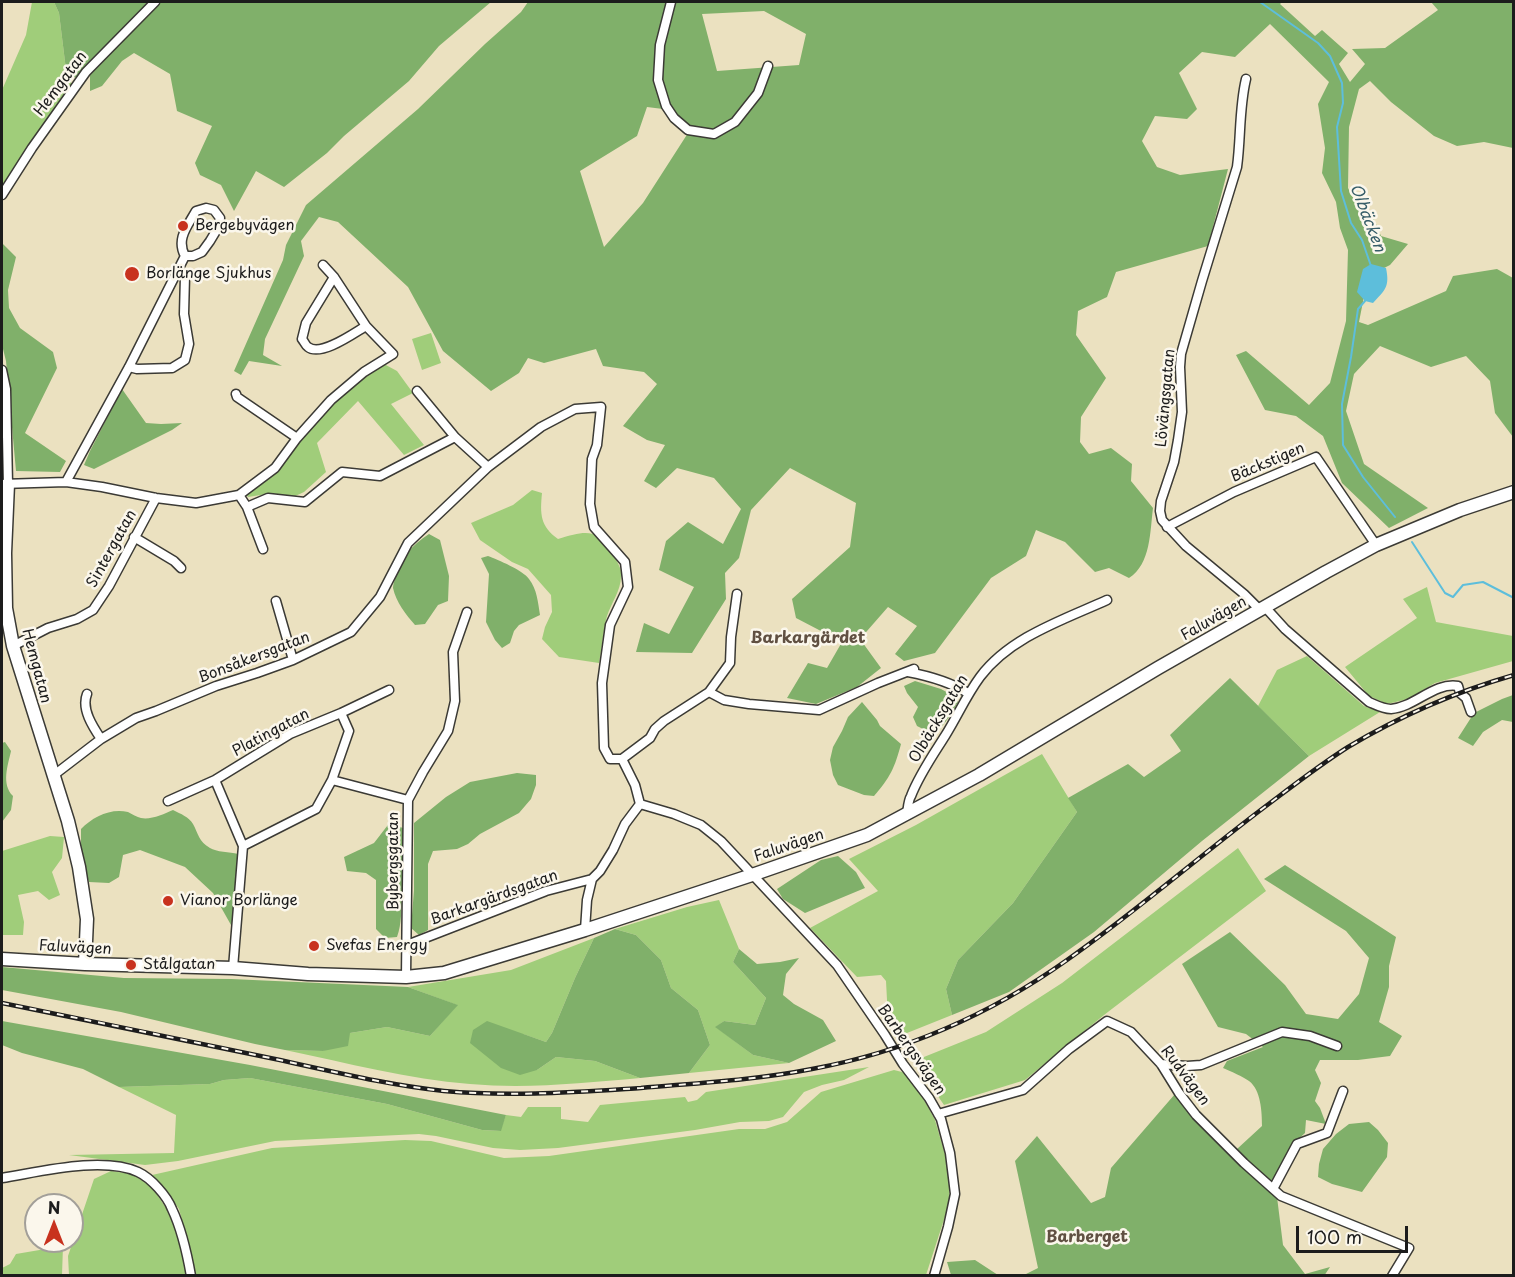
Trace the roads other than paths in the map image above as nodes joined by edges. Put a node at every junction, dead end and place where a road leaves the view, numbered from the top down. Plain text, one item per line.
1 (155, 2) edge
2 (671, 2) edge
3 (768, 66) dead end
4 (1246, 79) dead end
5 (2, 195) edge
6 (185, 256) junction
7 (323, 265) dead end
8 (176, 274) junction
9 (334, 277) junction
10 (366, 326) junction
11 (129, 367) junction
12 (2, 370) edge
13 (417, 391) dead end
14 (236, 394) dead end
15 (455, 437) junction
16 (297, 438) junction
17 (488, 467) junction
18 (66, 482) junction
19 (5, 484) edge
20 (1514, 492) edge
21 (239, 495) junction
22 (156, 498) junction
23 (247, 507) junction
24 (1167, 526) junction
25 (134, 537) junction
26 (1376, 545) junction
27 (263, 549) dead end
28 (182, 567) dead end
29 (737, 594) dead end
30 (1107, 600) dead end
31 (276, 601) dead end
32 (1262, 608) junction
33 (467, 612) dead end
34 (13, 646) junction
35 (293, 660) junction
36 (389, 690) dead end
37 (709, 692) junction
38 (968, 693) junction
39 (87, 694) dead end
40 (1471, 712) dead end
41 (341, 713) junction
42 (101, 739) junction
43 (622, 759) junction
44 (54, 775) junction
45 (214, 780) junction
46 (332, 780) junction
47 (408, 800) junction
48 (168, 801) dead end
49 (640, 804) junction
50 (907, 814) junction
51 (243, 846) junction
52 (752, 875) junction
53 (592, 879) junction
54 (585, 930) junction
55 (407, 945) junction
56 (2, 959) edge
57 (85, 964) junction
58 (233, 968) junction
59 (406, 977) junction
60 (1336, 1046) dead end
61 (1161, 1064) junction
62 (1343, 1091) dead end
63 (938, 1114) junction
64 (2, 1178) edge
65 (1273, 1189) junction
66 (191, 1275) edge
67 (934, 1275) edge
68 (1392, 1275) edge

1 - 5 street, Hemgatan
2 - 3 street
4 - 24 street, Lövängsgatan
6 - 6 street
6 - 8 street
7 - 9 street
8 - 11 street
8 - 11 street
9 - 10 street
9 - 10 street
10 - 16 street
11 - 18 street
12 - 19 street, Hemgatan
13 - 15 street
14 - 16 street
15 - 17 street
15 - 23 street
16 - 21 street
17 - 35 street, Bonsåkersgatan
17 - 43 street, Bonsåkersgatan
18 - 19 street
18 - 22 street
19 - 34 street, Hemgatan
20 - 26 street, Faluvägen
21 - 22 street
21 - 23 street
22 - 25 street, Sintergatan
23 - 27 street
24 - 26 street, Bäckstigen
24 - 32 street
25 - 28 street
25 - 34 street, Sintergatan
26 - 32 street, Faluvägen
29 - 37 street
30 - 38 street, Olbäcksgatan
31 - 35 street
32 - 40 street
32 - 50 street, Faluvägen
33 - 47 street, Bybergsgatan
34 - 44 street, Hemgatan
35 - 42 street, Bonsåkersgatan
36 - 41 street, Platingatan
37 - 38 street
37 - 43 street
38 - 50 street, Olbäcksgatan
39 - 42 street
41 - 45 street, Platingatan
41 - 46 street
42 - 44 street, Bonsåkersgatan
43 - 49 street
44 - 57 street, Hemgatan
45 - 48 street, Platingatan
45 - 51 street
46 - 47 street
46 - 51 street
47 - 55 street, Bybergsgatan
49 - 52 street, Barbergsvägen
49 - 53 street
50 - 52 street, Faluvägen
51 - 58 street
52 - 54 street, Faluvägen
52 - 63 street, Barbergsvägen
53 - 54 street
53 - 55 street, Barkargärdsgatan
54 - 59 street, Faluvägen
55 - 59 street
56 - 57 street, Faluvägen
57 - 58 street, Faluvägen
58 - 59 street, Faluvägen
60 - 61 street
61 - 63 street, Rudvägen
61 - 65 street, Rudvägen
62 - 65 street
63 - 67 street, Barbergsvägen
64 - 66 street
65 - 68 street, Rudvägen

